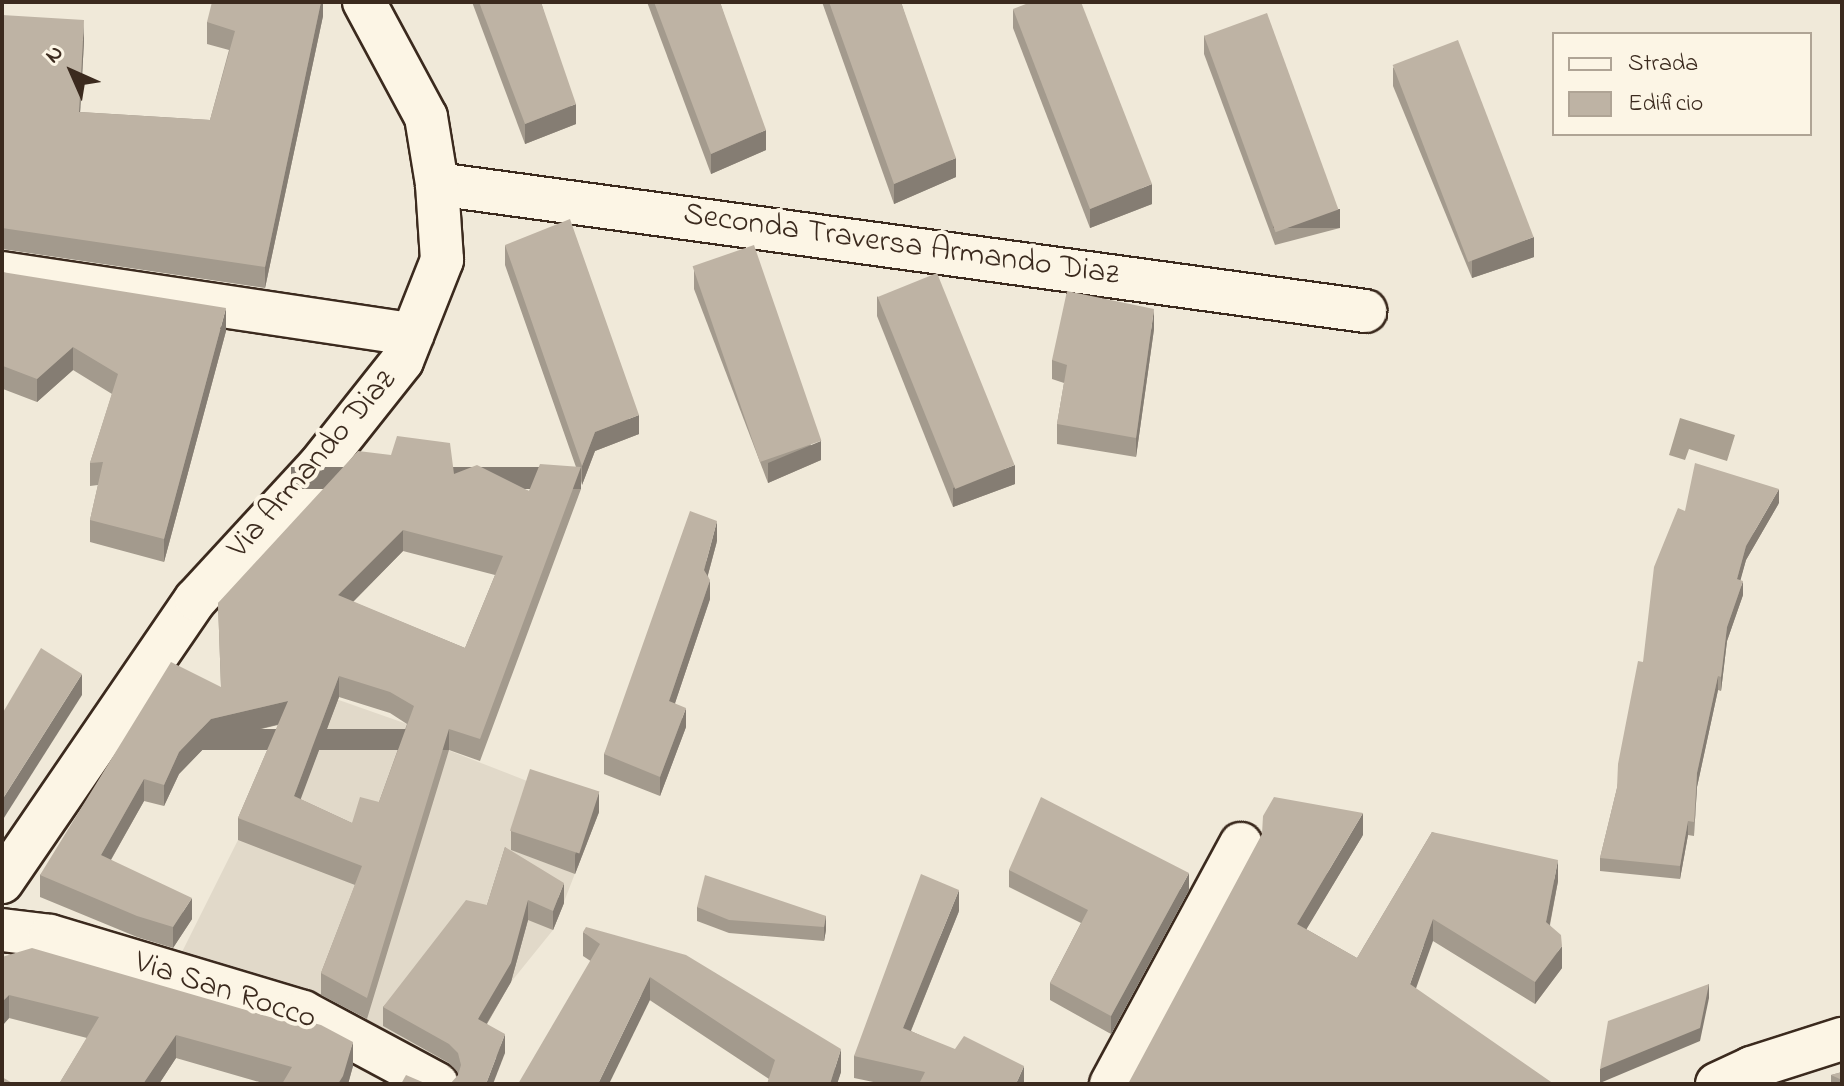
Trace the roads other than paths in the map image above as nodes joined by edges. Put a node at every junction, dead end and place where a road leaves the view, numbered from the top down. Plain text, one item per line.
1 (364, 2) edge
2 (437, 184) junction
3 (2, 273) edge
4 (1365, 311) dead end
5 (412, 334) junction
6 (1241, 844) dead end
7 (2, 882) edge
8 (2, 930) edge
9 (1842, 1039) edge
10 (387, 1072) edge
11 (1751, 1079) edge
12 (437, 1084) edge
13 (1111, 1084) edge

1 - 2 street, Via Armando Diaz
2 - 4 street, Seconda Traversa Armando Diaz
2 - 5 street, Via Armando Diaz
3 - 5 street
5 - 7 street, Via Armando Diaz
6 - 13 street
8 - 10 street, Via San Rocco
9 - 11 street
10 - 12 street, Via San Rocco

